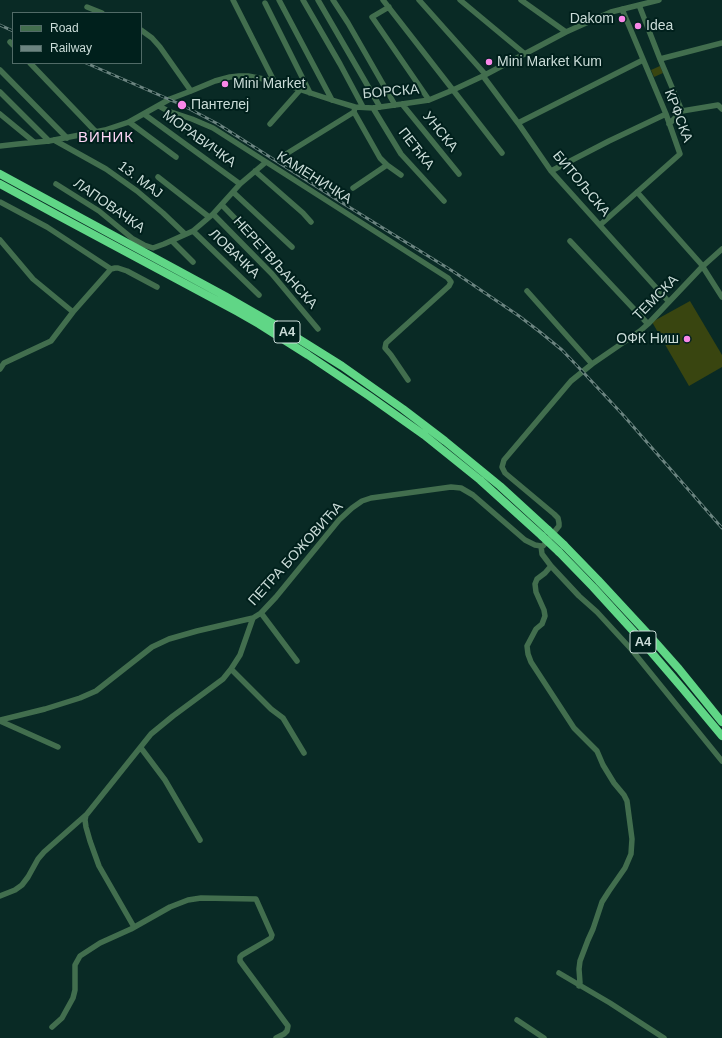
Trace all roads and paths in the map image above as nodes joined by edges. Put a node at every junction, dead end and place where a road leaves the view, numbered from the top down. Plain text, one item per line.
1 (233, 0) edge
2 (278, 0) edge
3 (303, 0) edge
4 (318, 0) edge
5 (333, 0) edge
6 (383, 0) edge
7 (419, 0) edge
8 (460, 0) edge
9 (521, 0) edge
10 (655, 0) edge
11 (264, 3) dead end
12 (639, 5) junction
13 (87, 7) dead end
14 (389, 7) junction
15 (622, 9) junction
16 (100, 12) edge
17 (142, 31) edge
18 (566, 32) junction
19 (722, 43) edge
20 (525, 54) junction
21 (660, 58) junction
22 (643, 60) junction
23 (31, 64) edge
24 (0, 70) edge
25 (484, 75) junction
26 (274, 81) junction
27 (300, 90) junction
28 (454, 90) junction
29 (191, 91) junction
30 (0, 92) edge
31 (310, 92) junction
32 (332, 100) junction
33 (429, 100) junction
34 (402, 104) junction
35 (395, 105) junction
36 (159, 106) junction
37 (363, 107) junction
38 (380, 107) junction
39 (373, 108) junction
40 (722, 109) edge
41 (355, 110) junction
42 (682, 111) junction
43 (0, 114) edge
44 (144, 114) junction
45 (666, 114) junction
46 (129, 122) junction
47 (518, 123) junction
48 (270, 124) dead end
49 (669, 124) junction
50 (96, 132) junction
51 (67, 138) junction
52 (52, 140) junction
53 (34, 142) junction
54 (0, 146) edge
55 (502, 153) dead end
56 (286, 154) dead end
57 (176, 157) dead end
58 (266, 162) junction
59 (387, 165) junction
60 (255, 171) junction
61 (551, 171) junction
62 (0, 174) edge
63 (459, 174) dead end
64 (401, 175) dead end
65 (158, 177) dead end
66 (0, 184) edge
67 (56, 184) dead end
68 (240, 184) junction
69 (353, 188) dead end
70 (233, 192) junction
71 (637, 192) junction
72 (444, 201) dead end
73 (0, 202) edge
74 (222, 205) junction
75 (211, 216) junction
76 (311, 222) dead end
77 (600, 225) junction
78 (193, 231) junction
79 (185, 234) junction
80 (0, 240) edge
81 (256, 240) dead end
82 (172, 241) junction
83 (570, 241) dead end
84 (292, 247) dead end
85 (722, 249) edge
86 (193, 262) dead end
87 (702, 267) junction
88 (111, 269) junction
89 (156, 287) dead end
90 (527, 291) dead end
91 (259, 294) dead end
92 (722, 297) edge
93 (669, 302) junction
94 (73, 312) junction
95 (648, 324) junction
96 (318, 330) dead end
97 (592, 364) junction
98 (0, 369) edge
99 (408, 380) dead end
100 (545, 533) junction
101 (541, 546) junction
102 (551, 566) junction
103 (260, 613) junction
104 (253, 618) junction
105 (297, 661) dead end
106 (231, 669) junction
107 (0, 720) edge
108 (722, 722) edge
109 (722, 736) edge
110 (58, 747) dead end
111 (141, 748) junction
112 (304, 753) dead end
113 (722, 761) edge
114 (86, 814) junction
115 (200, 840) dead end
116 (0, 896) edge
117 (134, 927) junction
118 (559, 973) dead end
119 (579, 986) junction
120 (517, 1020) dead end
121 (52, 1027) dead end
122 (276, 1038) edge
123 (544, 1038) edge
124 (664, 1038) edge

1 - 26 street
2 - 32 street
3 - 37 street
4 - 38 street
5 - 35 street
6 - 14 street
7 - 25 street, БИТОЉСКА
8 - 20 street
9 - 18 street
10 - 12 street, БОРСКА
11 - 31 street
12 - 15 street, БОРСКА
12 - 21 street, КРФСКА
13 - 16 street
14 - 28 street
14 - 33 street
15 - 18 street, БОРСКА
15 - 22 street, КРФСКА
17 - 29 street
18 - 20 street, БОРСКА
19 - 21 street
20 - 25 street, БОРСКА
21 - 42 street, КРФСКА
22 - 45 street, КРФСКА
22 - 47 street
23 - 50 street
24 - 51 street
25 - 28 street, БОРСКА
25 - 47 street, БИТОЉСКА
26 - 27 street, БОРСКА
26 - 29 street, БОРСКА
27 - 31 street, БОРСКА
27 - 48 street
28 - 33 street, БОРСКА
28 - 55 street
29 - 36 street, БОРСКА
30 - 52 street, 13. МАЈ
31 - 32 street, БОРСКА
32 - 41 street, БОРСКА
33 - 34 street, БОРСКА
34 - 35 street, БОРСКА
34 - 63 street, УНСКА
35 - 38 street, БОРСКА
36 - 44 street, БОРСКА
36 - 58 street, КАМЕНИЧКА
37 - 39 street, БОРСКА
37 - 41 street, БОРСКА
38 - 39 street, БОРСКА
39 - 72 street, ПЕЋКА
40 - 42 street
41 - 56 street
41 - 59 street
42 - 49 street
43 - 53 street
44 - 46 street, БОРСКА
44 - 68 street, МОРАВИЧКА
45 - 49 street, КРФСКА
45 - 61 street
46 - 50 street, БОРСКА
46 - 57 street
47 - 61 street, БИТОЉСКА
49 - 71 street, КРФСКА
50 - 51 street, БОРСКА
51 - 52 street, БОРСКА
52 - 53 street, БОРСКА
52 - 79 street, 13. МАЈ
53 - 54 street, БОРСКА
58 - 60 street, ЛАПОВАЧКА
58 - 99 street, КАМЕНИЧКА
59 - 64 street
59 - 69 street
60 - 68 street, ЛАПОВАЧКА
60 - 76 street
61 - 77 street, БИТОЉСКА
62 - 100 highway, A4
65 - 75 street, НЕРЕТВЉАНСКА
66 - 100 highway, A4
67 - 82 street, ЛАПОВАЧКА
68 - 70 street, ЛАПОВАЧКА
70 - 74 street, ЛАПОВАЧКА
70 - 84 street
71 - 77 street, КРФСКА
71 - 87 street
73 - 88 street
74 - 75 street, ЛАПОВАЧКА
74 - 81 street
75 - 78 street, ЛАПОВАЧКА
75 - 96 street, НЕРЕТВЉАНСКА
77 - 93 street, БИТОЉСКА
78 - 79 street, ЛАПОВАЧКА
78 - 91 street, ЛОВАЧКА
79 - 82 street, ЛАПОВАЧКА
80 - 94 street
82 - 86 street
83 - 95 street
85 - 87 street, ТЕМСКА
87 - 92 street
87 - 93 street, ТЕМСКА
88 - 89 street
88 - 94 street
90 - 97 street
93 - 95 street, ТЕМСКА
94 - 98 street
95 - 97 street, ТЕМСКА
97 - 101 street, ТЕМСКА
100 - 108 highway, A4, bridge
100 - 109 highway, A4, bridge
101 - 102 street
101 - 103 street, ПЕТРА БОЖОВИЋА
102 - 113 street
102 - 119 street
103 - 104 street, ПЕТРА БОЖОВИЋА
103 - 105 street
104 - 106 street
104 - 107 street, ПЕТРА БОЖОВИЋА
106 - 111 street
106 - 112 street
107 - 110 street
111 - 114 street
111 - 115 street
114 - 116 street
114 - 117 street
117 - 121 street
117 - 122 street
118 - 119 street
119 - 124 street
120 - 123 street

